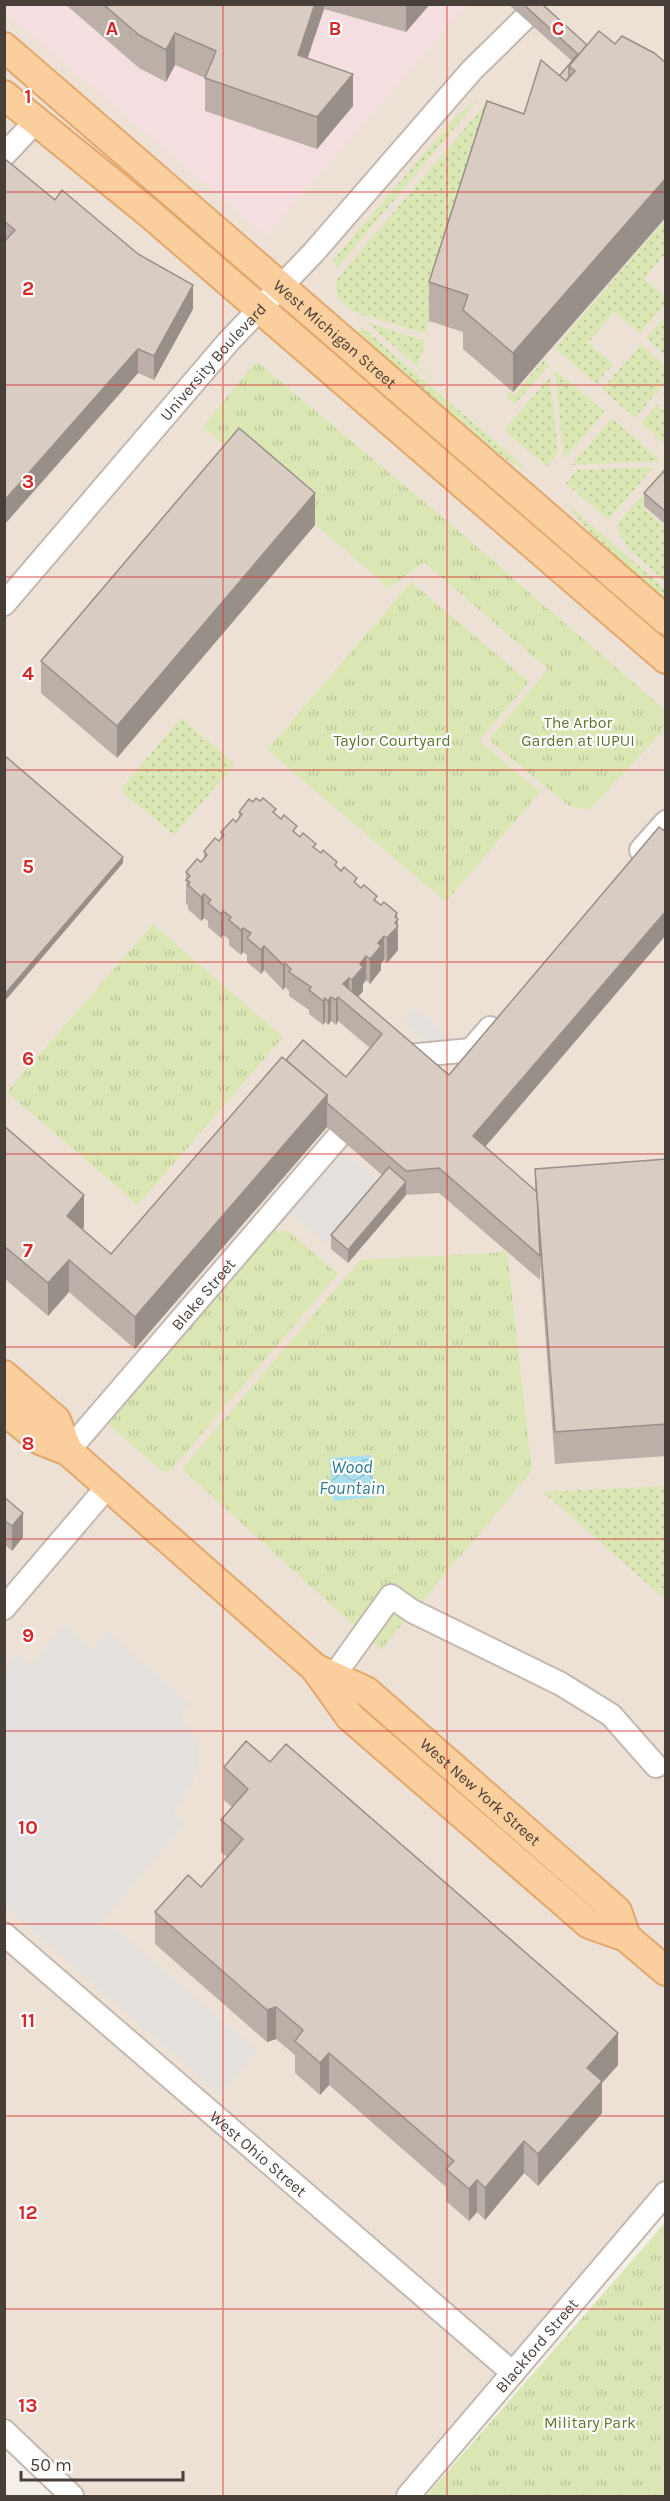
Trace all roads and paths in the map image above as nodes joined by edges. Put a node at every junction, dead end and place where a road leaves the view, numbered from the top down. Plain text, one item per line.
1 (533, 12) edge
2 (4, 47) edge
3 (4, 95) edge
4 (36, 121) junction
5 (4, 155) edge
6 (281, 287) junction
7 (260, 309) junction
8 (4, 604) edge
9 (666, 620) edge
10 (666, 659) edge
11 (666, 822) edge
12 (628, 866) edge
13 (501, 1015) edge
14 (404, 1060) edge
15 (338, 1137) dead end
16 (4, 1375) edge
17 (4, 1410) edge
18 (68, 1451) junction
19 (108, 1486) junction
20 (4, 1608) edge
21 (324, 1672) junction
22 (656, 1766) dead end
23 (4, 1934) edge
24 (666, 1971) edge
25 (666, 2193) edge
26 (513, 2373) junction
27 (4, 2431) edge
28 (72, 2496) edge
29 (408, 2496) edge

1 - 6 street, University Boulevard
2 - 6 main road, West Michigan Street
3 - 4 main road, West Michigan Street
4 - 5 street
4 - 7 main road, West Michigan Street
6 - 7 street, University Boulevard
6 - 9 main road, West Michigan Street
7 - 8 street, University Boulevard
7 - 10 main road, West Michigan Street
11 - 12 street
13 - 14 street
15 - 18 street, Blake Street
16 - 18 main road, West New York Street
17 - 18 main road, West New York Street
18 - 19 main road, West New York Street
19 - 20 street
19 - 21 main road, West New York Street
21 - 22 street
21 - 24 main road, West New York Street
23 - 26 street, West Ohio Street
25 - 26 street, Blackford Street
26 - 29 street, Blackford Street
27 - 28 street

